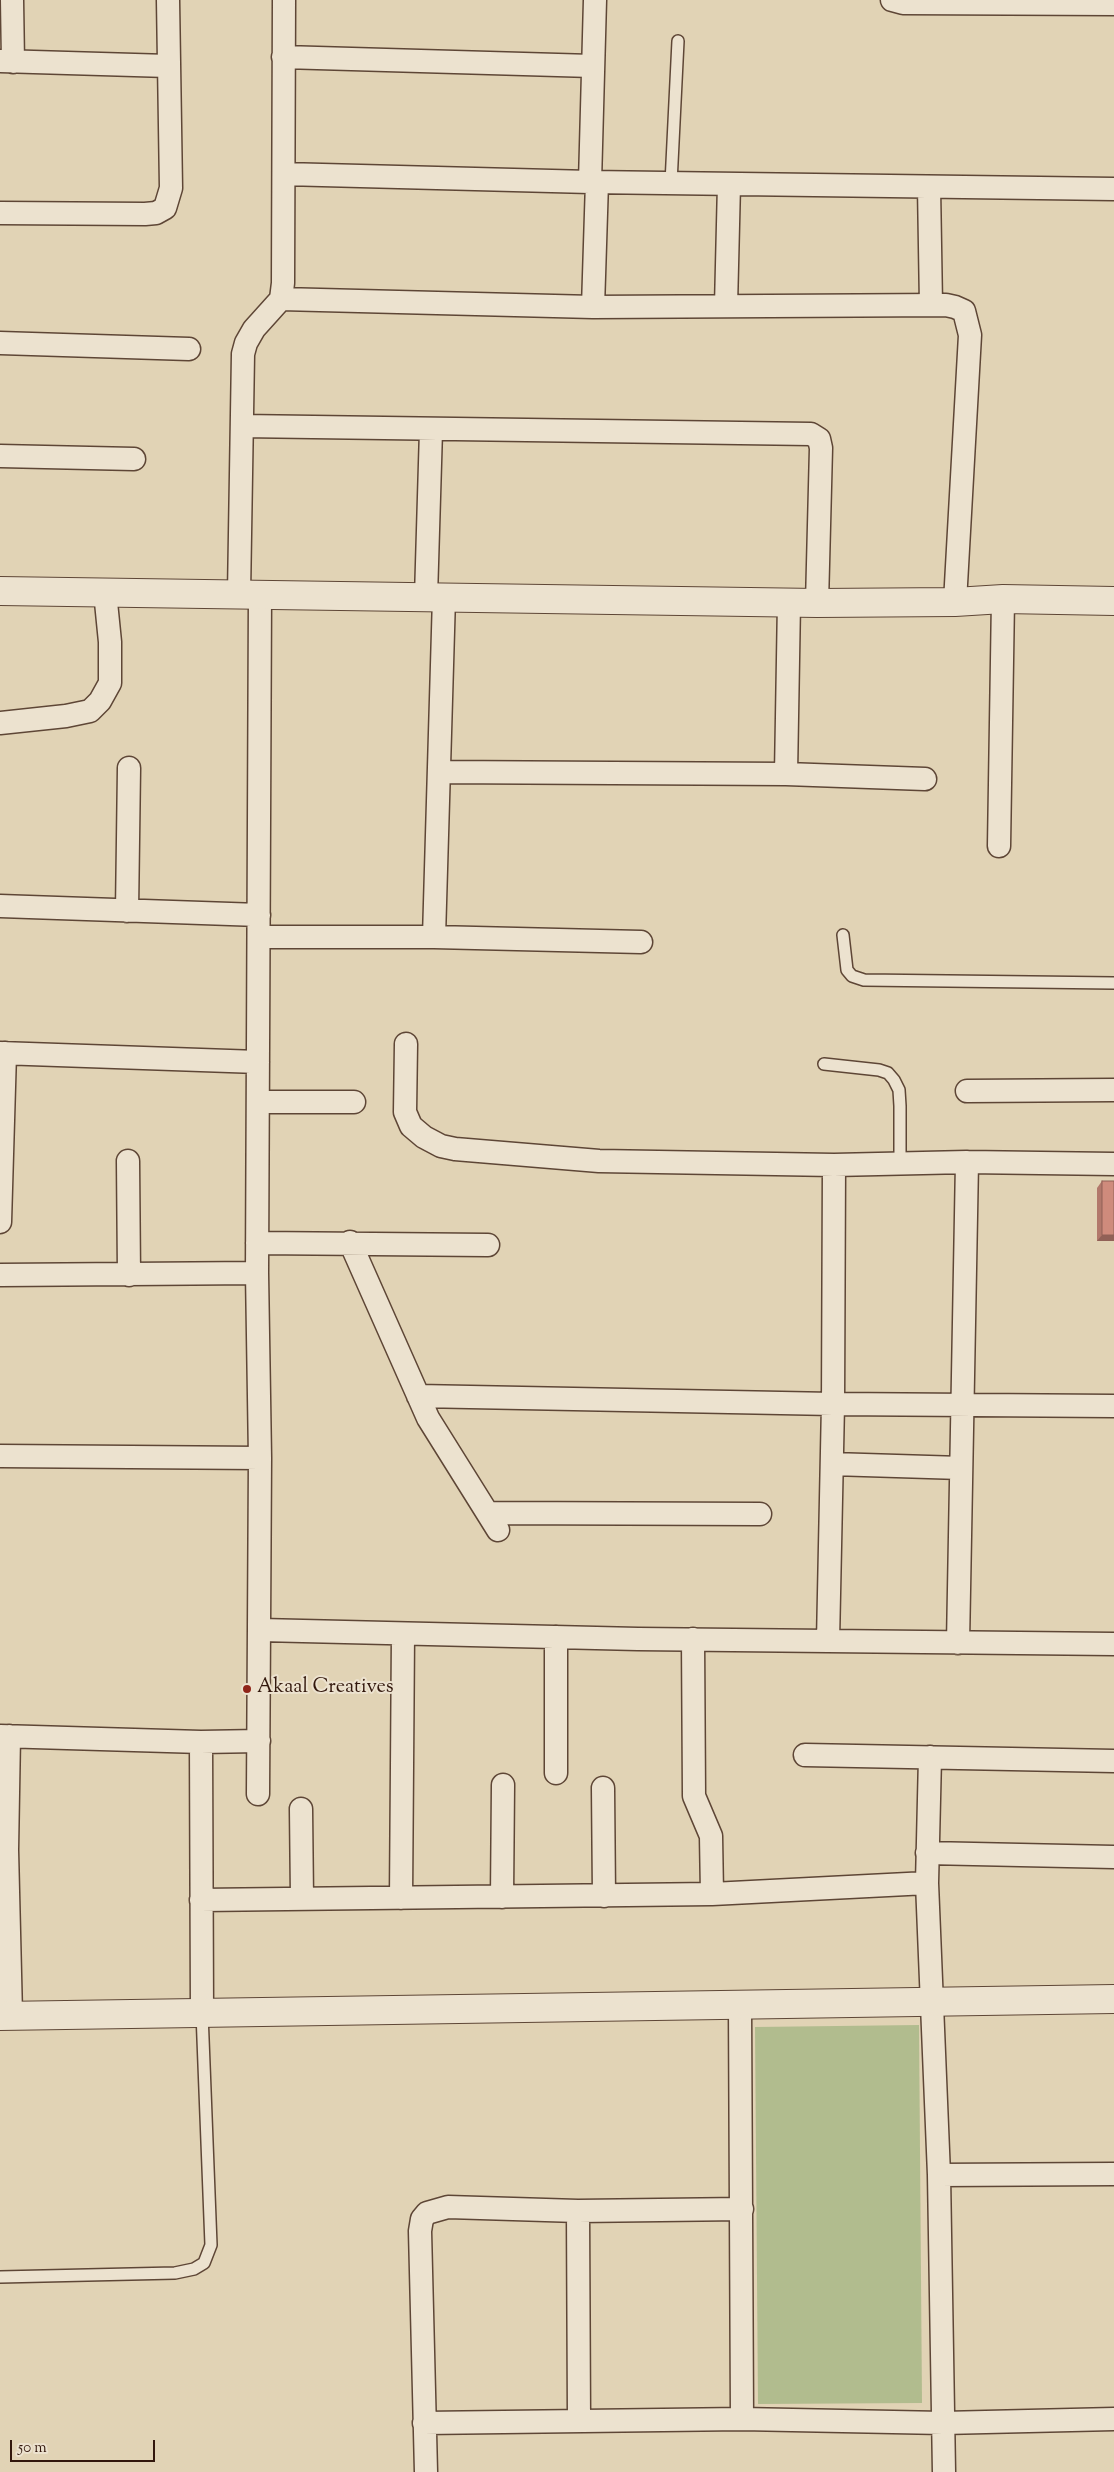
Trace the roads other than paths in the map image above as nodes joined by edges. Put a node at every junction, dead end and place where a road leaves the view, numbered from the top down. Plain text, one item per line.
1 (12, 0) edge
2 (168, 0) edge
3 (284, 0) edge
4 (595, 0) edge
5 (892, 0) edge
6 (1114, 4) edge
7 (678, 41) dead end
8 (283, 57) junction
9 (7, 61) edge
10 (168, 66) junction
11 (592, 66) junction
12 (284, 174) junction
13 (594, 182) junction
14 (672, 183) junction
15 (729, 184) junction
16 (929, 187) junction
17 (1114, 189) edge
18 (0, 213) edge
19 (281, 299) junction
20 (931, 305) junction
21 (726, 306) junction
22 (593, 307) junction
23 (0, 343) edge
24 (189, 349) dead end
25 (242, 426) junction
26 (431, 430) junction
27 (0, 456) edge
28 (134, 458) dead end
29 (0, 591) edge
30 (105, 592) junction
31 (250, 594) junction
32 (435, 597) junction
33 (1003, 599) junction
34 (1114, 601) edge
35 (789, 602) junction
36 (956, 602) junction
37 (817, 603) junction
38 (0, 723) edge
39 (129, 768) dead end
40 (440, 772) junction
41 (786, 774) junction
42 (925, 779) dead end
43 (999, 846) dead end
44 (0, 906) edge
45 (127, 910) junction
46 (259, 926) junction
47 (843, 935) dead end
48 (434, 937) junction
49 (641, 942) dead end
50 (1114, 983) edge
51 (406, 1044) dead end
52 (3, 1053) edge
53 (258, 1062) junction
54 (824, 1064) dead end
55 (1114, 1090) edge
56 (967, 1091) dead end
57 (258, 1102) junction
58 (354, 1102) dead end
59 (128, 1161) dead end
60 (966, 1162) junction
61 (900, 1163) junction
62 (834, 1164) junction
63 (1114, 1164) edge
64 (0, 1222) edge
65 (350, 1242) junction
66 (257, 1243) junction
67 (488, 1245) dead end
68 (257, 1273) junction
69 (0, 1275) edge
70 (129, 1275) junction
71 (418, 1396) junction
72 (834, 1404) junction
73 (962, 1405) junction
74 (1114, 1406) edge
75 (0, 1456) edge
76 (260, 1458) junction
77 (832, 1464) junction
78 (961, 1468) junction
79 (760, 1514) dead end
80 (261, 1630) junction
81 (403, 1634) junction
82 (556, 1637) junction
83 (694, 1639) junction
84 (828, 1641) junction
85 (958, 1643) junction
86 (1114, 1644) edge
87 (4, 1736) edge
88 (259, 1741) junction
89 (201, 1742) junction
90 (805, 1755) dead end
91 (930, 1757) junction
92 (1114, 1760) edge
93 (556, 1773) dead end
94 (503, 1785) dead end
95 (603, 1788) dead end
96 (258, 1794) dead end
97 (301, 1808) dead end
98 (3, 1850) edge
99 (927, 1853) junction
100 (1114, 1857) edge
101 (927, 1883) junction
102 (712, 1894) junction
103 (604, 1896) junction
104 (502, 1897) junction
105 (401, 1898) junction
106 (302, 1899) junction
107 (202, 1900) junction
108 (1114, 1999) edge
109 (933, 2002) junction
110 (740, 2005) junction
111 (202, 2013) junction
112 (5, 2015) edge
113 (1114, 2174) edge
114 (939, 2175) junction
115 (742, 2209) junction
116 (578, 2211) junction
117 (0, 2277) edge
118 (742, 2419) junction
119 (1114, 2419) edge
120 (579, 2421) junction
121 (424, 2423) junction
122 (943, 2423) junction
123 (426, 2472) edge
124 (944, 2472) edge

1 - 9 street
2 - 10 street
3 - 8 street
4 - 11 street
5 - 6 street
7 - 14 lane
8 - 11 street
8 - 12 street
9 - 10 street
10 - 18 street
11 - 13 street
12 - 13 street
12 - 19 street
13 - 14 street
13 - 22 street
14 - 15 street
15 - 16 street
15 - 21 street
16 - 17 street
16 - 20 street
19 - 22 street
19 - 25 street
20 - 21 street
20 - 36 street
21 - 22 street
23 - 24 street
25 - 26 street
25 - 31 street
26 - 32 street
26 - 37 street
27 - 28 street
29 - 30 street
30 - 31 street
30 - 38 street
31 - 32 street
31 - 46 street
32 - 35 street
32 - 40 street
33 - 34 street
33 - 36 street
33 - 43 street
35 - 37 street
35 - 41 street
36 - 37 street
39 - 45 street
40 - 41 street
40 - 48 street
41 - 42 street
44 - 45 street
45 - 46 street
46 - 48 street
46 - 53 street
47 - 50 lane
48 - 49 street
51 - 62 street
52 - 53 street
52 - 64 street
53 - 57 street
54 - 61 lane
55 - 56 street
57 - 58 street
57 - 66 street
59 - 70 street
60 - 61 street
60 - 63 street
60 - 73 street
61 - 62 street
62 - 72 street
65 - 66 street
65 - 67 street
65 - 71 street
66 - 68 street
68 - 70 street
68 - 76 street
69 - 70 street
71 - 72 street
71 - 79 street
72 - 73 street
72 - 77 street
73 - 74 street
73 - 78 street
75 - 76 street
76 - 80 street
77 - 78 street
77 - 84 street
78 - 85 street
80 - 81 street
80 - 88 street
81 - 82 street
81 - 105 street
82 - 83 street
82 - 93 street
83 - 84 street
83 - 102 street
84 - 85 street
85 - 86 street
87 - 89 street
87 - 98 street
88 - 89 street
88 - 96 street
89 - 107 street
90 - 91 street
91 - 92 street
91 - 99 street
94 - 104 street
95 - 103 street
97 - 106 street
98 - 112 street
99 - 100 street
99 - 101 street
101 - 102 street
101 - 109 street
102 - 103 street
103 - 104 street
104 - 105 street
105 - 106 street
106 - 107 street
107 - 111 street
108 - 109 street
109 - 110 street
109 - 114 street
110 - 111 street
110 - 115 street
111 - 112 street
111 - 117 lane
113 - 114 street
114 - 122 street
115 - 116 street
115 - 118 street
116 - 120 street
116 - 121 street
118 - 120 street
118 - 122 street
119 - 122 street
120 - 121 street
121 - 123 street
122 - 124 street

